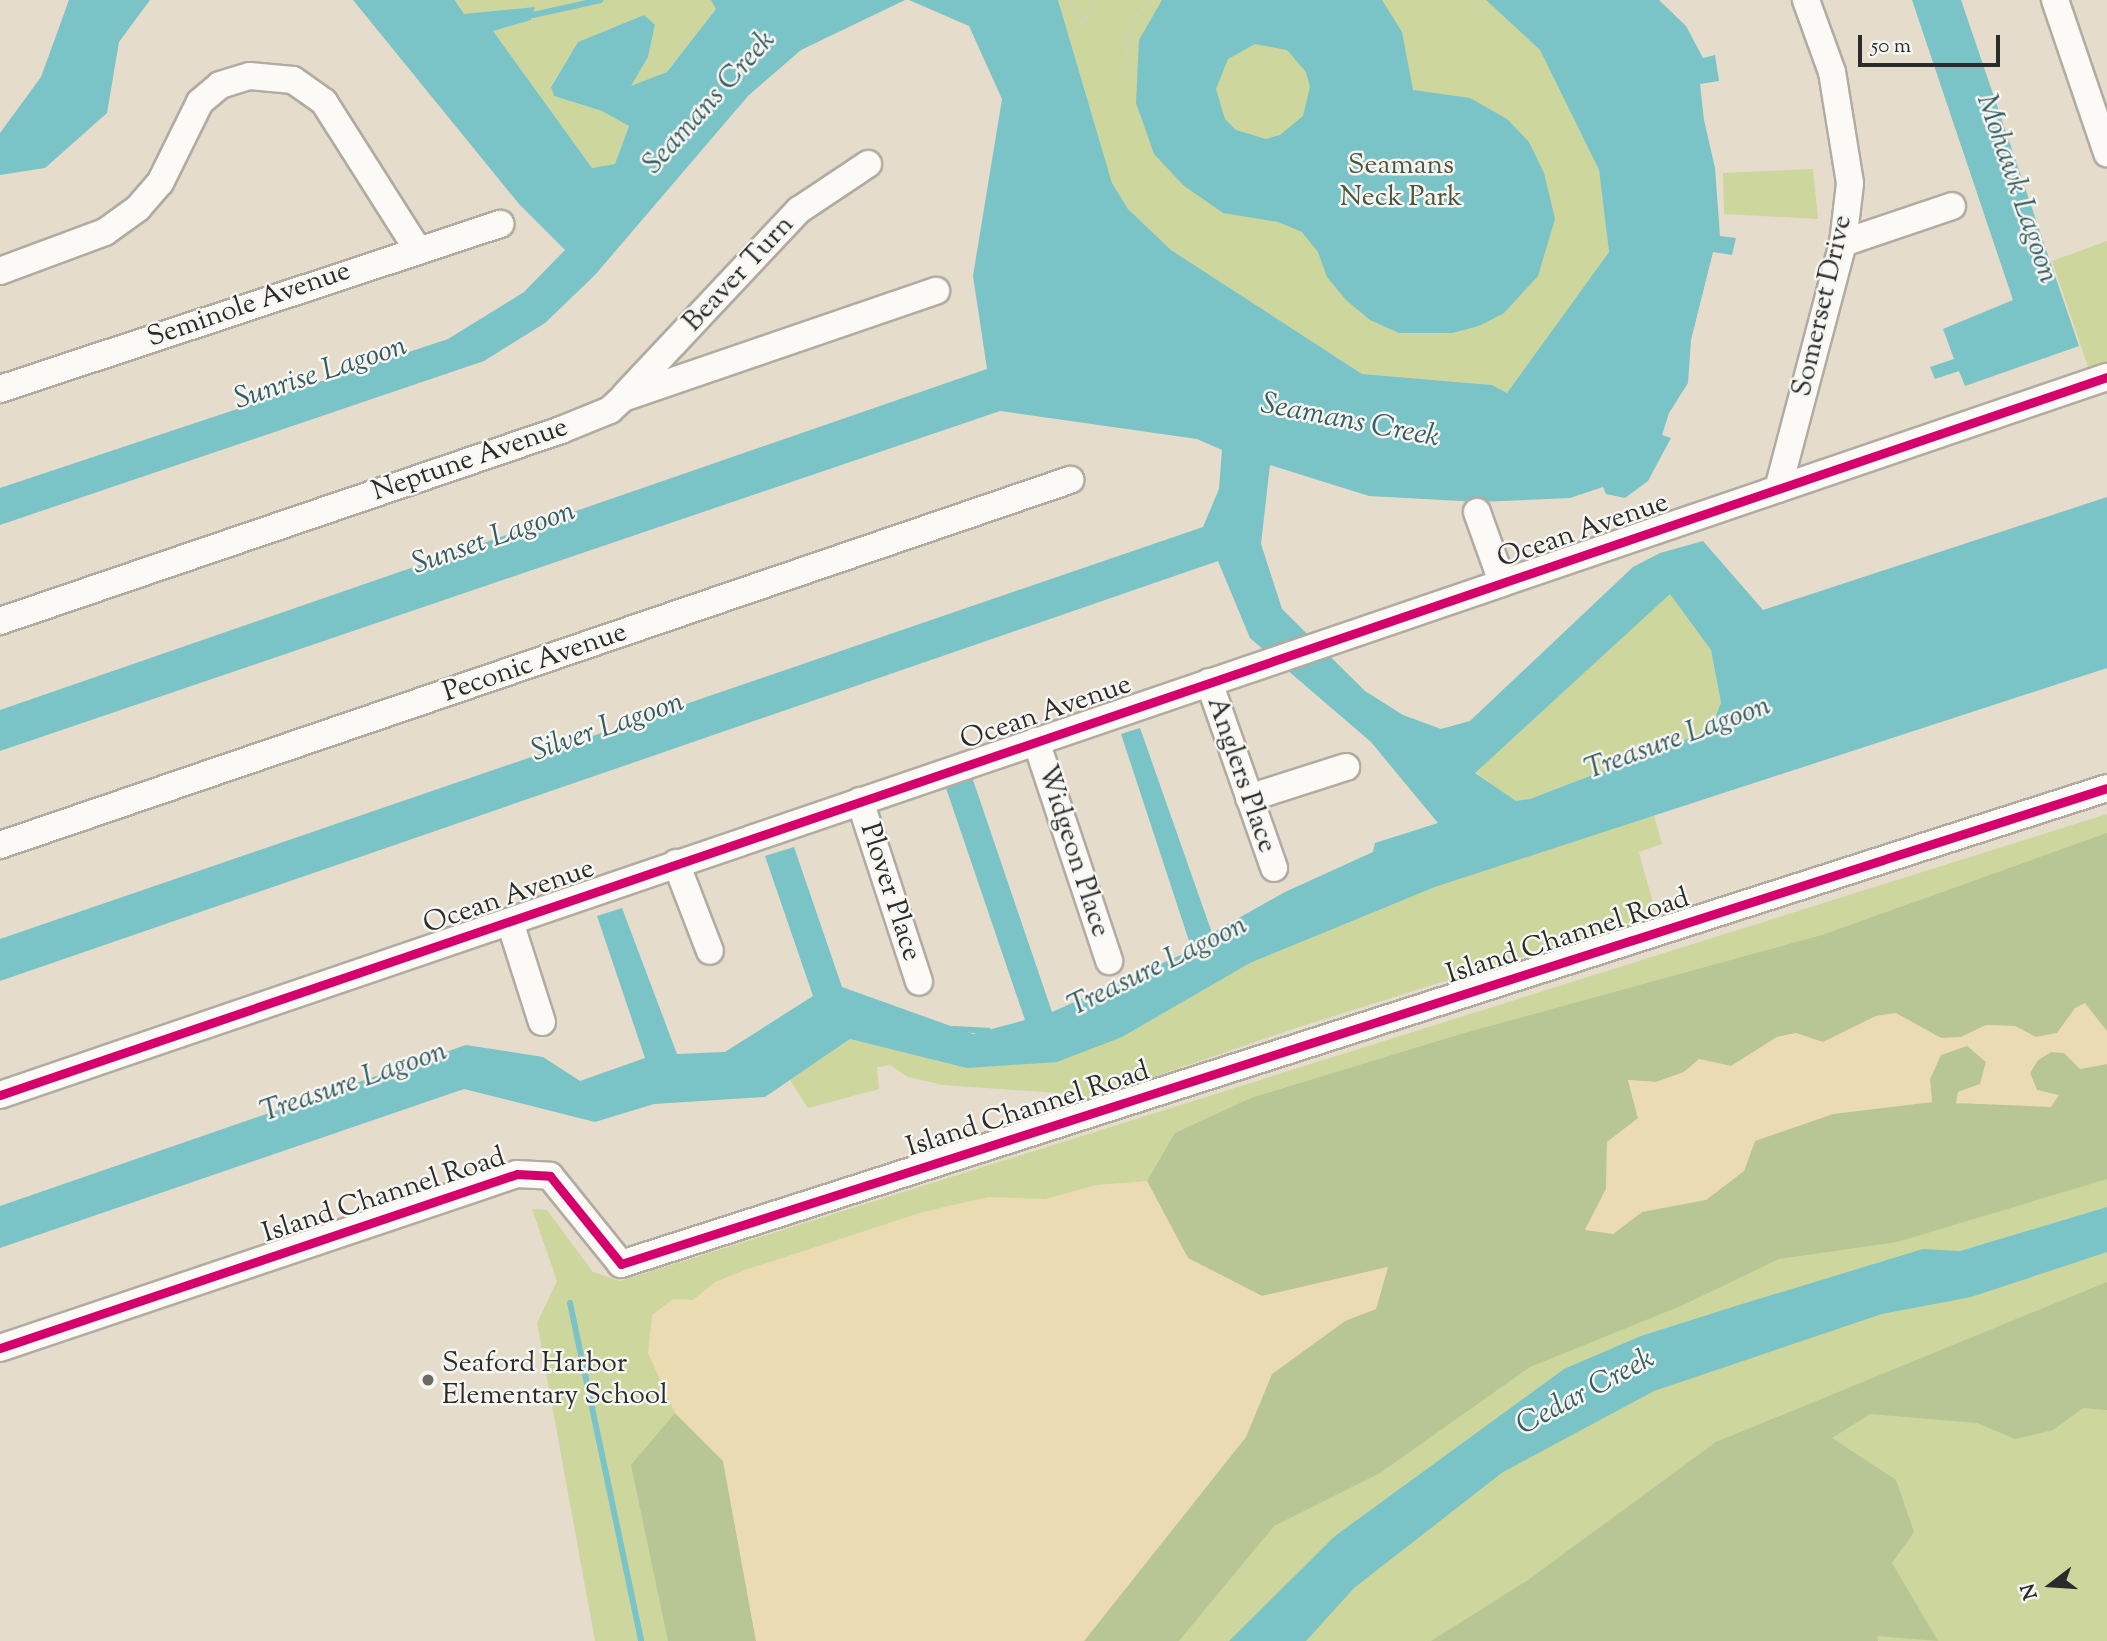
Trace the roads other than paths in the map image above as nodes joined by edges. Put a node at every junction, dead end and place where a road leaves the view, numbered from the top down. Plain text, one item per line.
1 (1806, 0) edge
2 (2055, 0) edge
3 (2107, 153) edge
4 (868, 164) dead end
5 (1952, 206) dead end
6 (500, 224) dead end
7 (1843, 243) junction
8 (418, 250) junction
9 (0, 271) edge
10 (936, 291) dead end
11 (2107, 377) edge
12 (0, 389) edge
13 (623, 398) junction
14 (1070, 480) dead end
15 (1778, 488) junction
16 (1477, 512) dead end
17 (1502, 582) junction
18 (0, 621) edge
19 (1209, 682) junction
20 (1036, 741) junction
21 (1346, 767) dead end
22 (2107, 788) edge
23 (1249, 798) junction
24 (860, 801) junction
25 (0, 845) edge
26 (676, 863) junction
27 (1274, 868) dead end
28 (510, 922) junction
29 (710, 951) dead end
30 (1109, 961) dead end
31 (919, 982) dead end
32 (542, 1022) dead end
33 (0, 1095) edge
34 (0, 1348) edge

1 - 7 street, Somerset Drive
2 - 3 street
4 - 13 street, Beaver Turn
5 - 7 street
6 - 8 street, Seminole Avenue
7 - 15 street, Somerset Drive
8 - 9 street
8 - 12 street, Seminole Avenue
10 - 13 street, Neptune Avenue
11 - 15 street, Ocean Avenue
13 - 18 street, Neptune Avenue
14 - 25 street, Peconic Avenue
15 - 17 street, Ocean Avenue
16 - 17 street
17 - 19 street, Ocean Avenue
19 - 20 street, Ocean Avenue
19 - 23 street, Anglers Place
20 - 24 street, Ocean Avenue
20 - 30 street, Widgeon Place
21 - 23 street
22 - 34 street, Island Channel Road
23 - 27 street, Anglers Place
24 - 26 street, Ocean Avenue
24 - 31 street, Plover Place
26 - 28 street, Ocean Avenue
26 - 29 street
28 - 32 street
28 - 33 street, Ocean Avenue

